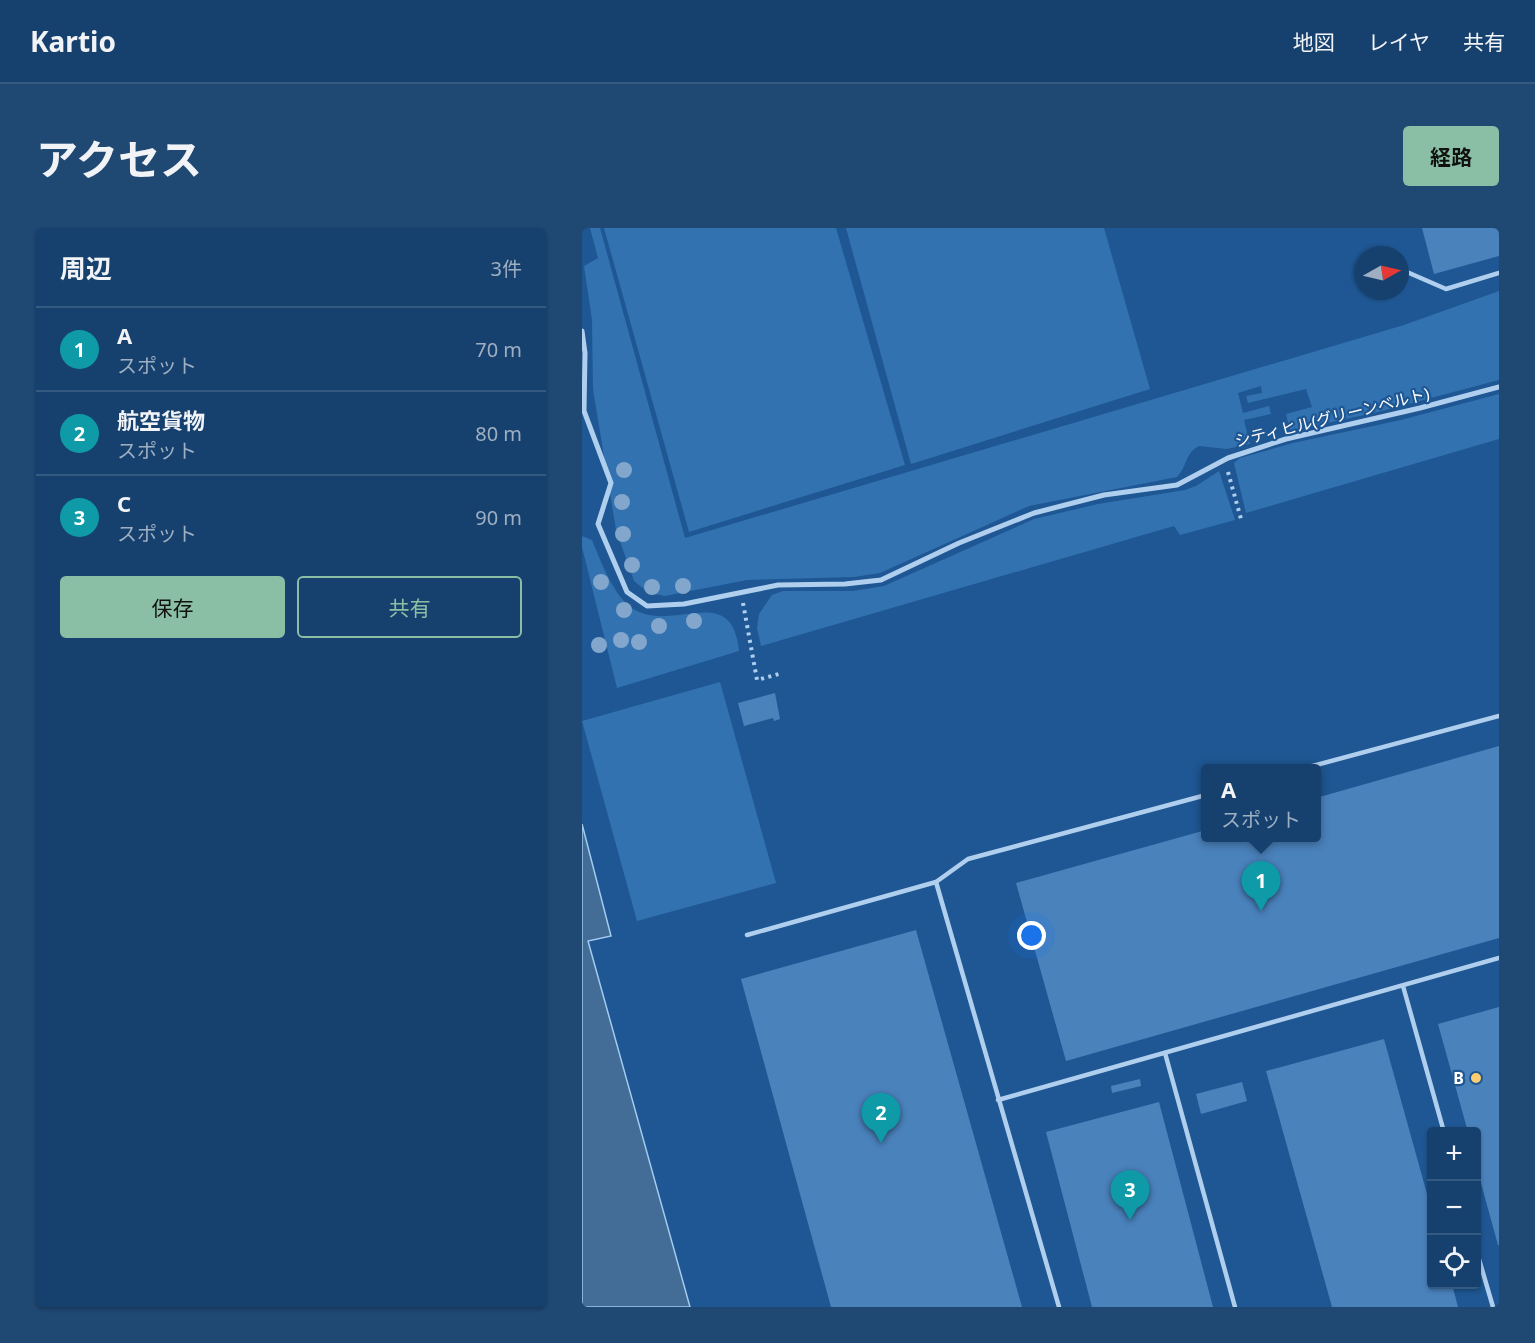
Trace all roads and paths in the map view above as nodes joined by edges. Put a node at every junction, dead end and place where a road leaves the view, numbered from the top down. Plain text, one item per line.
1 (1409, 273) edge
2 (1499, 273) edge
3 (582, 331) edge
4 (1499, 387) edge
5 (1224, 460) junction
6 (1242, 519) dead end
7 (741, 593) junction
8 (779, 674) dead end
9 (1499, 717) edge
10 (1320, 764) edge
11 (1201, 796) edge
12 (936, 882) junction
13 (747, 935) dead end
14 (1499, 958) edge
15 (1403, 986) junction
16 (1165, 1053) junction
17 (998, 1100) junction
18 (1443, 1127) edge
19 (1481, 1267) edge
20 (1059, 1307) edge
21 (1235, 1307) edge
22 (1492, 1307) edge

1 - 2 lane
3 - 7 street, シティヒル(グリーンベルト)
4 - 5 street, シティヒル(グリーンベルト)
5 - 6 path
5 - 7 street, シティヒル(グリーンベルト)
7 - 8 path
9 - 10 lane
11 - 12 lane
12 - 13 lane
12 - 17 lane
14 - 15 lane
15 - 16 lane
15 - 18 lane
16 - 17 lane
16 - 21 lane
17 - 20 lane
19 - 22 lane

